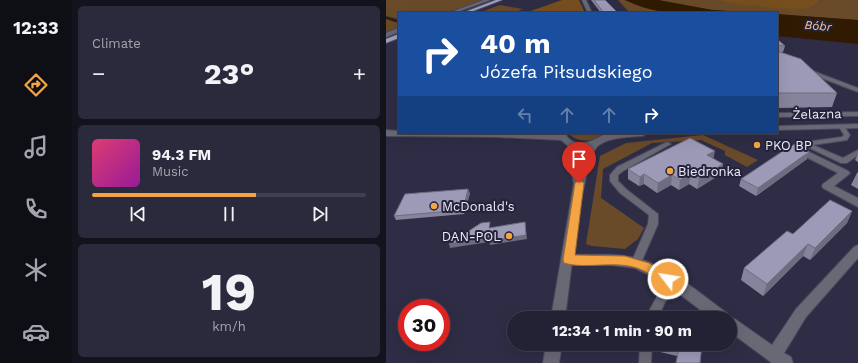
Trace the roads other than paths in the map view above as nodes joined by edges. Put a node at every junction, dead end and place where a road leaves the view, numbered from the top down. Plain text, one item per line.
1 (488, 0) edge
2 (500, 0) edge
3 (584, 0) edge
4 (453, 12) edge
5 (467, 12) edge
6 (590, 12) edge
7 (398, 30) edge
8 (386, 35) edge
9 (398, 36) edge
10 (386, 41) edge
11 (797, 67) edge
12 (858, 90) edge
13 (778, 114) edge
14 (858, 114) edge
15 (858, 126) edge
16 (842, 127) junction
17 (778, 128) edge
18 (386, 133) edge
19 (398, 134) edge
20 (408, 134) edge
21 (468, 134) edge
22 (535, 134) edge
23 (631, 134) edge
24 (562, 135) edge
25 (608, 136) edge
26 (571, 144) junction
27 (594, 144) junction
28 (667, 144) dead end
29 (799, 150) edge
30 (858, 152) edge
31 (579, 183) junction
32 (858, 203) edge
33 (858, 250) edge
34 (568, 260) junction
35 (636, 263) junction
36 (676, 284) junction
37 (559, 311) edge
38 (655, 311) edge
39 (713, 311) edge
40 (737, 329) edge
41 (553, 351) edge
42 (646, 351) edge
43 (780, 359) edge
44 (551, 363) edge
45 (646, 363) edge

1 - 4 street
2 - 5 main road
3 - 6 street
7 - 8 street
9 - 10 main road
11 - 12 street
13 - 14 lane
15 - 16 street, Żelazna
16 - 17 street, Żelazna
16 - 30 lane
18 - 19 street
20 - 21 street
22 - 24 street
23 - 25 street
24 - 26 street
25 - 27 street
26 - 27 street
26 - 31 street
27 - 31 street
28 - 35 lane
29 - 32 street
31 - 34 street
33 - 43 street
34 - 35 street
34 - 37 street
35 - 36 street
36 - 38 lane
36 - 39 street
40 - 43 street
41 - 44 street
42 - 45 lane

